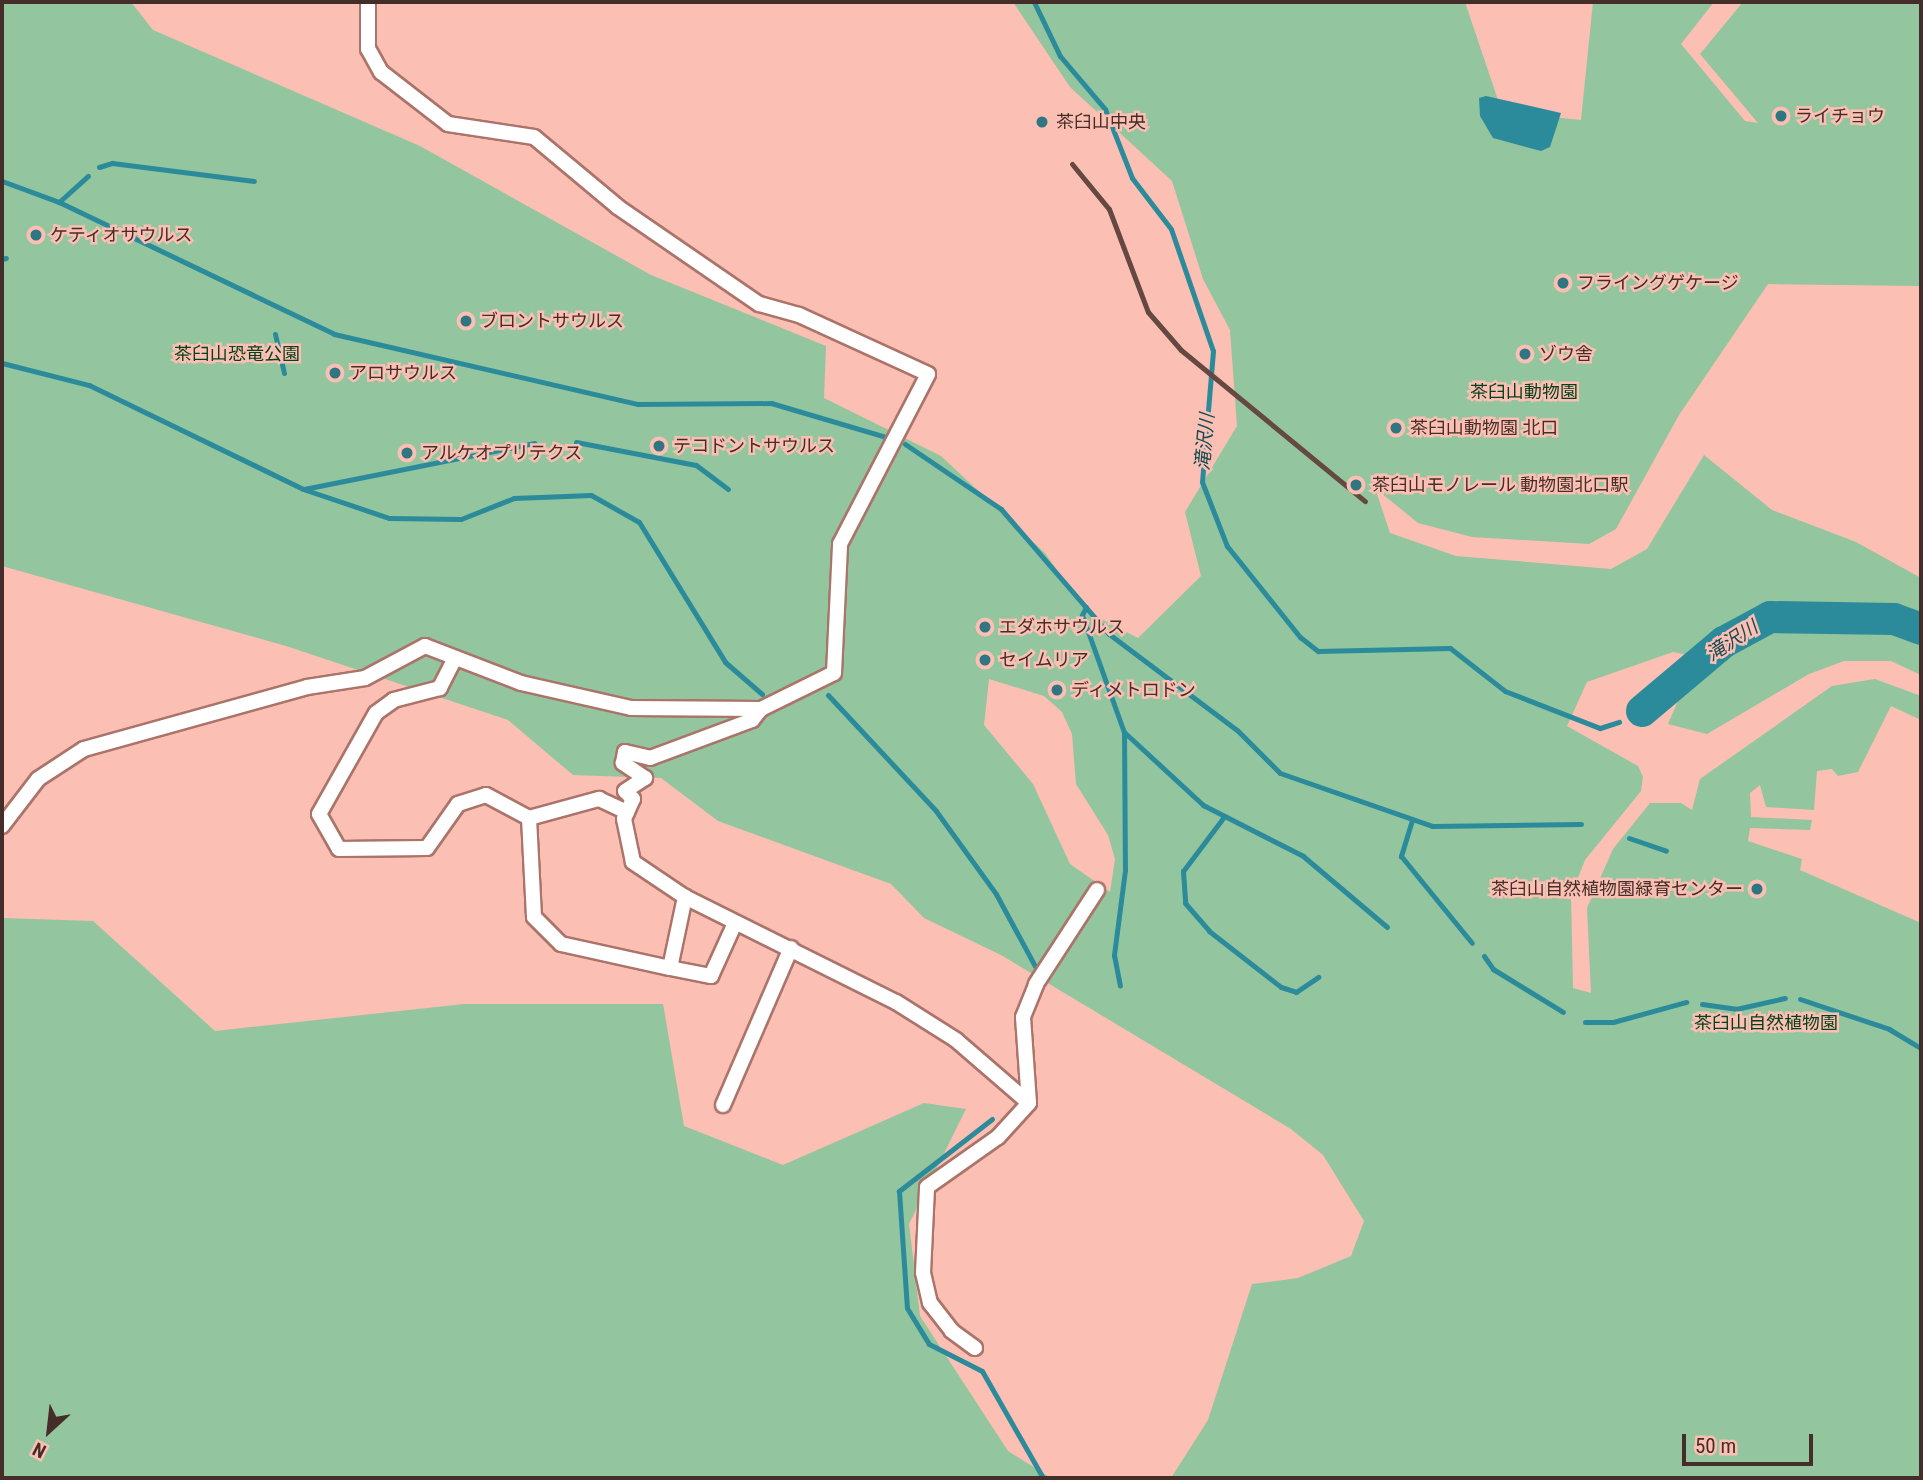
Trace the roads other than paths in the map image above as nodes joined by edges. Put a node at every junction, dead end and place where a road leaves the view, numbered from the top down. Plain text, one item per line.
1 (368, 2) edge
2 (455, 658) junction
3 (761, 709) junction
4 (626, 812) junction
5 (529, 818) junction
6 (2, 826) edge
7 (1097, 890) dead end
8 (685, 897) junction
9 (736, 923) junction
10 (792, 948) junction
11 (670, 968) junction
12 (1029, 1103) junction
13 (723, 1105) dead end
14 (975, 1348) dead end

1 - 3 street
2 - 3 street
2 - 5 street
2 - 6 street
3 - 4 street
4 - 5 street
4 - 8 street
5 - 11 street
7 - 12 street
8 - 9 street
8 - 11 street
9 - 10 street
9 - 11 street
10 - 12 street
10 - 13 street
12 - 14 street

